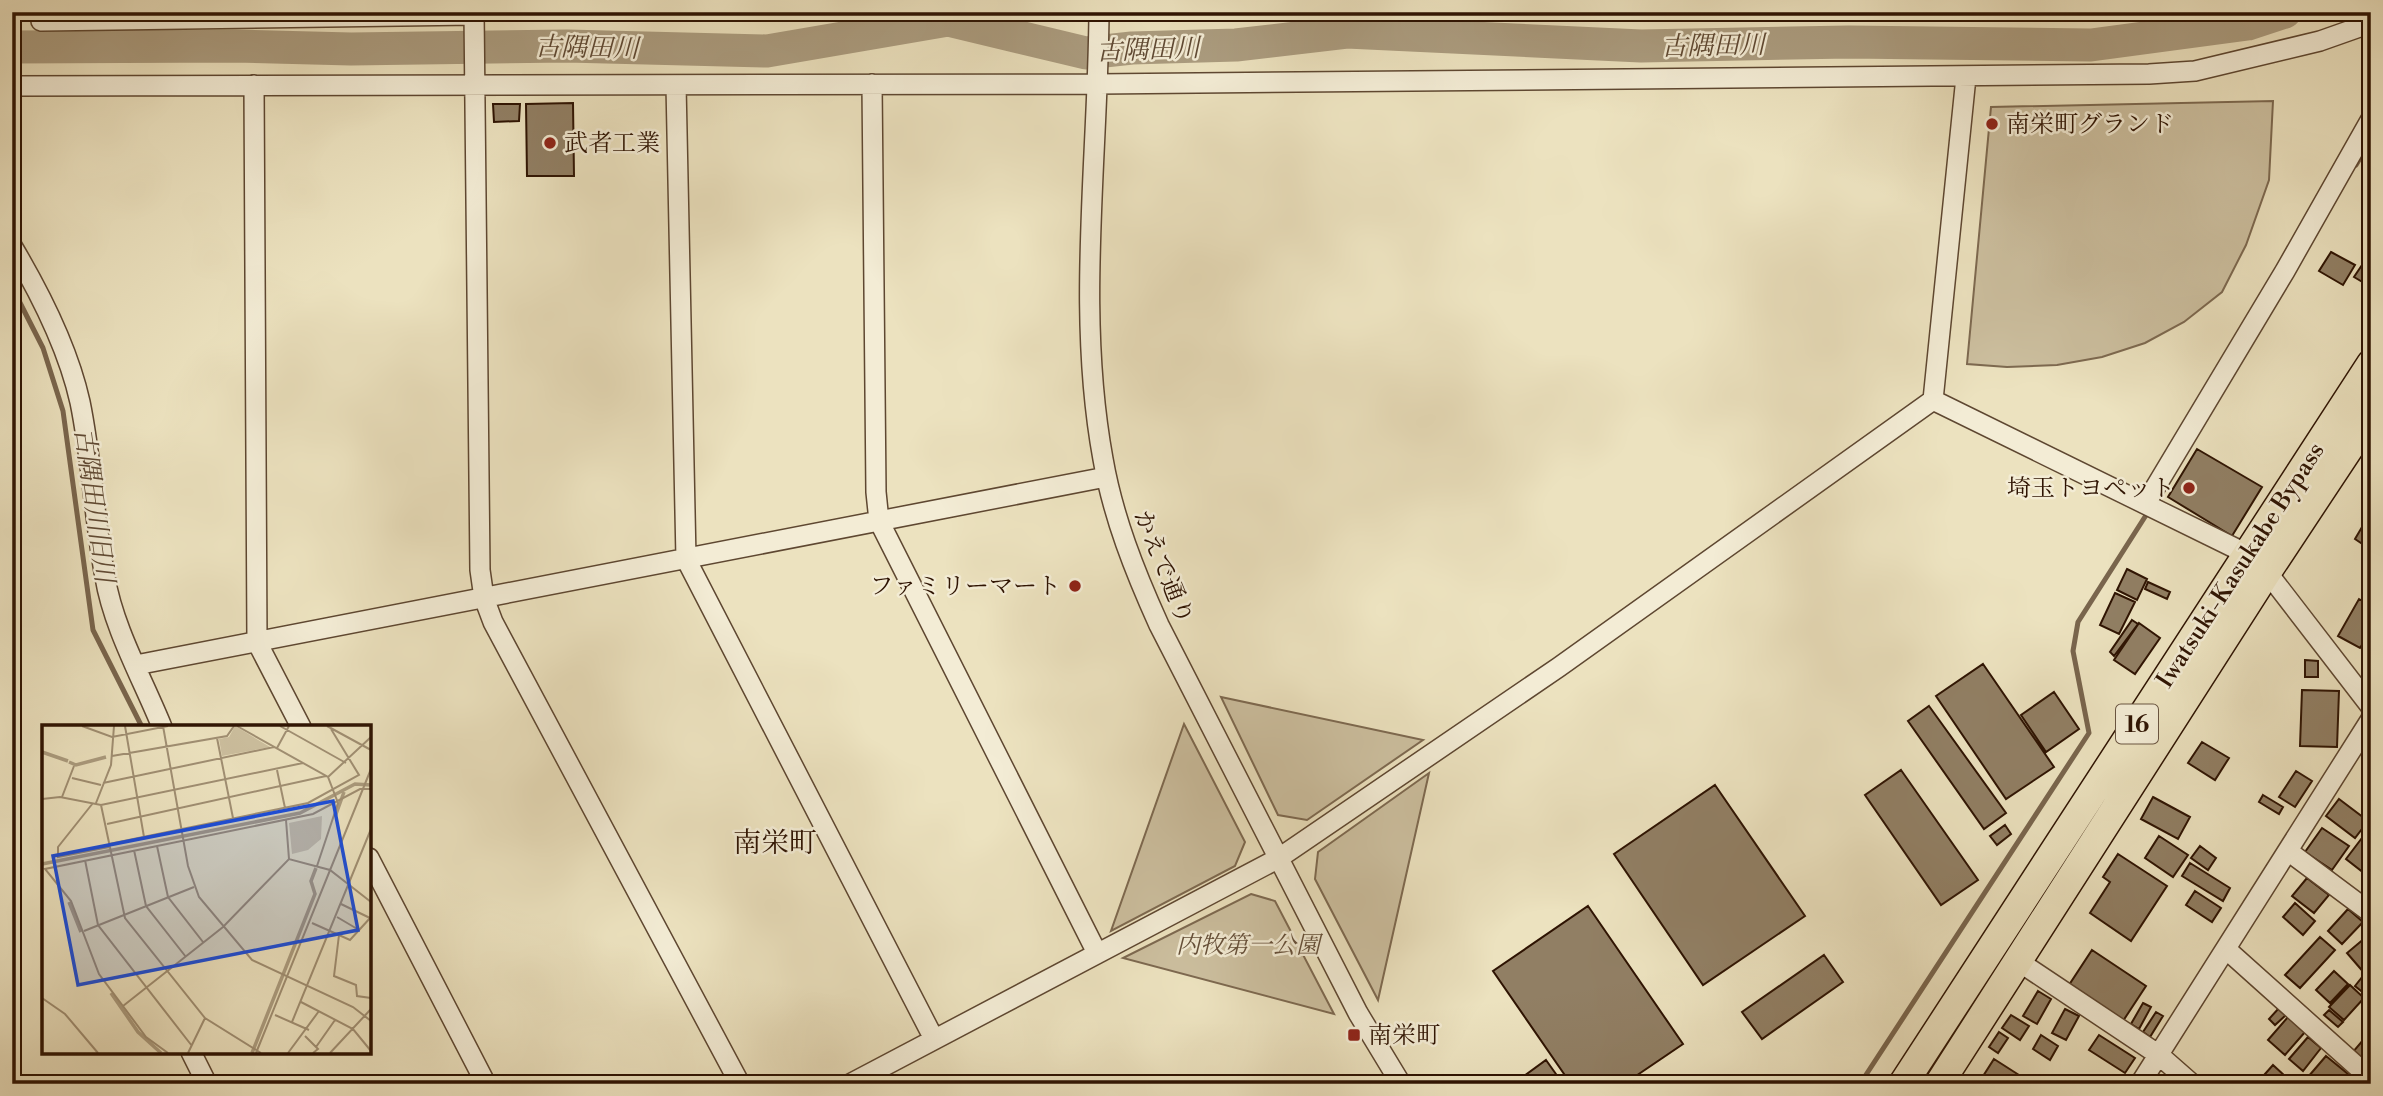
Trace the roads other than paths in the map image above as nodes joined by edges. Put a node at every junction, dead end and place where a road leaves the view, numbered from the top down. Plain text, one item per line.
1 (42, 12) edge
2 (1099, 12) edge
3 (474, 13) edge
4 (2371, 23) edge
5 (1099, 76) junction
6 (1966, 77) junction
7 (872, 84) junction
8 (254, 85) junction
9 (676, 85) junction
10 (12, 86) edge
11 (475, 86) junction
12 (2371, 119) edge
13 (12, 246) edge
14 (2371, 364) edge
15 (1933, 400) junction
16 (2371, 415) edge
17 (1106, 477) junction
18 (2146, 503) junction
19 (879, 521) junction
20 (686, 559) junction
21 (2257, 563) junction
22 (484, 598) junction
23 (257, 642) junction
24 (136, 665) junction
25 (2371, 707) edge
26 (2371, 719) edge
27 (161, 725) edge
28 (301, 725) edge
29 (2288, 851) junction
30 (1279, 858) junction
31 (371, 862) edge
32 (2371, 913) edge
33 (2226, 949) junction
34 (1097, 953) junction
35 (2018, 961) junction
36 (934, 1039) junction
37 (192, 1054) edge
38 (2159, 1055) junction
39 (2371, 1079) edge
40 (206, 1084) edge
41 (486, 1084) edge
42 (740, 1084) edge
43 (850, 1084) edge
44 (1401, 1084) edge
45 (1903, 1084) edge
46 (1939, 1084) edge
47 (2140, 1084) edge
48 (2192, 1084) edge

1 - 3 street
2 - 5 street, かえで通り
3 - 11 street
4 - 6 street
5 - 6 street
5 - 7 street
5 - 17 street, かえで通り
6 - 15 street
7 - 9 street
7 - 19 street
8 - 10 street
8 - 11 street
8 - 23 street
9 - 11 street
9 - 20 street
11 - 22 street
12 - 18 street
13 - 24 street
14 - 21 highway, Iwatsuki-Kasukabe Bypass / 16
15 - 18 street
15 - 30 street
16 - 21 highway, Iwatsuki-Kasukabe Bypass / 16
17 - 19 street
17 - 30 street, かえで通り
18 - 21 street
19 - 20 street
19 - 34 street
20 - 22 street
20 - 36 street
21 - 25 street
21 - 35 highway, Iwatsuki-Kasukabe Bypass / 16
21 - 45 highway, Iwatsuki-Kasukabe Bypass / 16
22 - 23 street
22 - 42 street
23 - 24 street
23 - 28 street
24 - 27 street
26 - 29 street
29 - 32 street
29 - 33 street
30 - 34 street
30 - 44 street, かえで通り
31 - 41 street
33 - 38 street
33 - 39 street
34 - 36 street
35 - 38 street
35 - 46 highway, Iwatsuki-Kasukabe Bypass / 16
36 - 43 street
37 - 40 street
38 - 47 street
38 - 48 street

